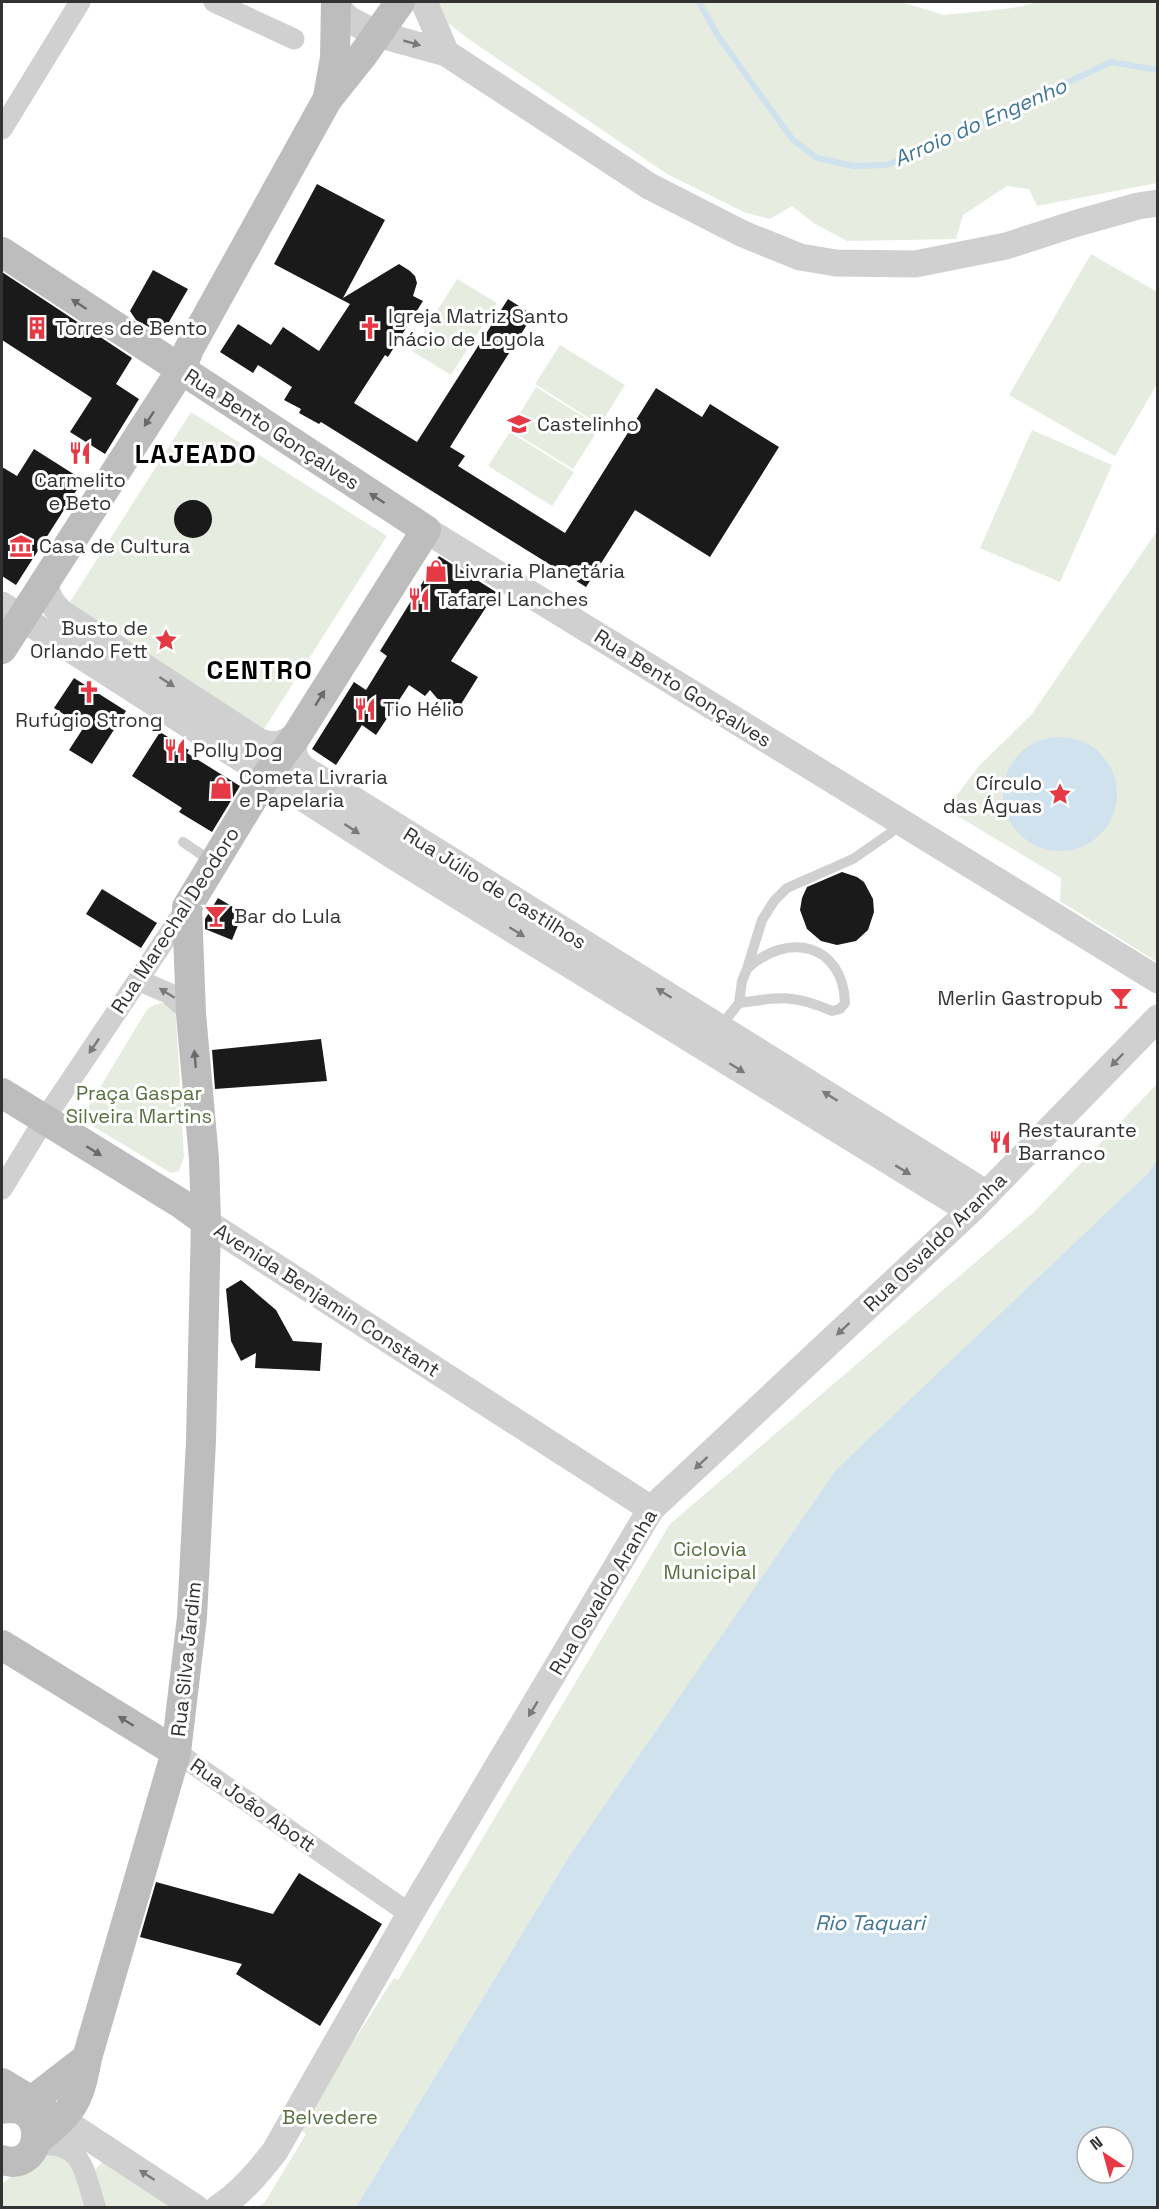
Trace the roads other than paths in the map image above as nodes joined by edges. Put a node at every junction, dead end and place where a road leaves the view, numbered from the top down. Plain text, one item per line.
1 (80, 2) edge
2 (214, 2) edge
3 (399, 2) edge
4 (424, 2) edge
5 (336, 4) edge
6 (294, 39) dead end
7 (370, 45) junction
8 (446, 53) junction
9 (327, 100) junction
10 (2, 129) edge
11 (1158, 203) edge
12 (2, 252) edge
13 (181, 370) junction
14 (426, 530) junction
15 (45, 581) junction
16 (11, 612) edge
17 (2, 649) edge
18 (297, 735) junction
19 (267, 775) junction
20 (902, 823) junction
21 (183, 843) dead end
22 (402, 846) junction
23 (214, 862) junction
24 (188, 907) junction
25 (747, 969) junction
26 (138, 980) junction
27 (1158, 980) edge
28 (739, 1003) junction
29 (191, 1014) junction
30 (1158, 1018) edge
31 (713, 1038) junction
32 (2, 1094) edge
33 (45, 1120) junction
34 (204, 1159) junction
35 (2, 1189) edge
36 (978, 1202) junction
37 (180, 1203) junction
38 (206, 1235) junction
39 (651, 1509) junction
40 (2, 1645) edge
41 (176, 1752) junction
42 (410, 1914) junction
43 (87, 2058) junction
44 (2, 2083) edge
45 (18, 2106) edge
46 (62, 2120) junction
47 (36, 2143) junction
48 (3, 2163) edge
49 (96, 2208) edge
50 (196, 2208) edge
51 (218, 2208) edge

1 - 10 street
2 - 6 street
3 - 7 main road
4 - 8 street
5 - 7 street
5 - 9 main road
7 -> 8 street
7 - 9 main road
8 - 11 street
9 - 13 main road
13 -> 12 main road, Rua Bento Gonçalves
14 -> 13 main road, Rua Bento Gonçalves
13 -> 15 main road
18 -> 14 main road, Rua Marechal Deodoro
14 - 20 street, Rua Bento Gonçalves
15 - 16 main road
15 -> 18 street
16 - 17 main road
16 - 19 street, Rua Júlio de Castilhos
18 - 19 main road, Rua Marechal Deodoro
18 - 22 street, Rua Júlio de Castilhos
19 -> 22 street, Rua Júlio de Castilhos
19 - 23 main road, Rua Marechal Deodoro
20 - 25 lane
20 - 27 street, Rua Bento Gonçalves
21 - 23 lane
22 - 31 street, Rua Júlio de Castilhos
23 - 24 main road, Rua Marechal Deodoro
24 - 26 street, Rua Marechal Deodoro
24 - 29 main road, Rua Silva Jardim
25 - 28 lane
25 - 28 lane
29 -> 26 street
26 -> 33 street, Rua Marechal Deodoro
28 - 31 lane
34 -> 29 main road, Rua Silva Jardim
30 -> 36 street, Rua Osvaldo Aranha
31 - 36 street, Rua Júlio de Castilhos
32 - 33 main road
33 - 35 street, Rua Marechal Deodoro
33 -> 37 main road
34 - 37 main road, Rua Silva Jardim
34 - 38 main road, Rua Silva Jardim
36 -> 39 street, Rua Osvaldo Aranha
37 - 38 main road
38 - 39 street, Avenida Benjamin Constant
38 - 41 main road, Rua Silva Jardim
39 -> 42 street, Rua Osvaldo Aranha
41 -> 40 main road, Rua João Abott
41 - 42 street, Rua João Abott
41 - 43 main road, Rua Silva Jardim
42 - 51 street, Rua Osvaldo Aranha
43 - 45 main road
43 - 46 main road, Rua Silva Jardim
44 - 45 main road
45 - 46 main road
45 - 47 main road
46 - 47 main road, Rua Silva Jardim
50 -> 46 street
47 - 48 main road, Rua Silva Jardim
47 - 49 street

